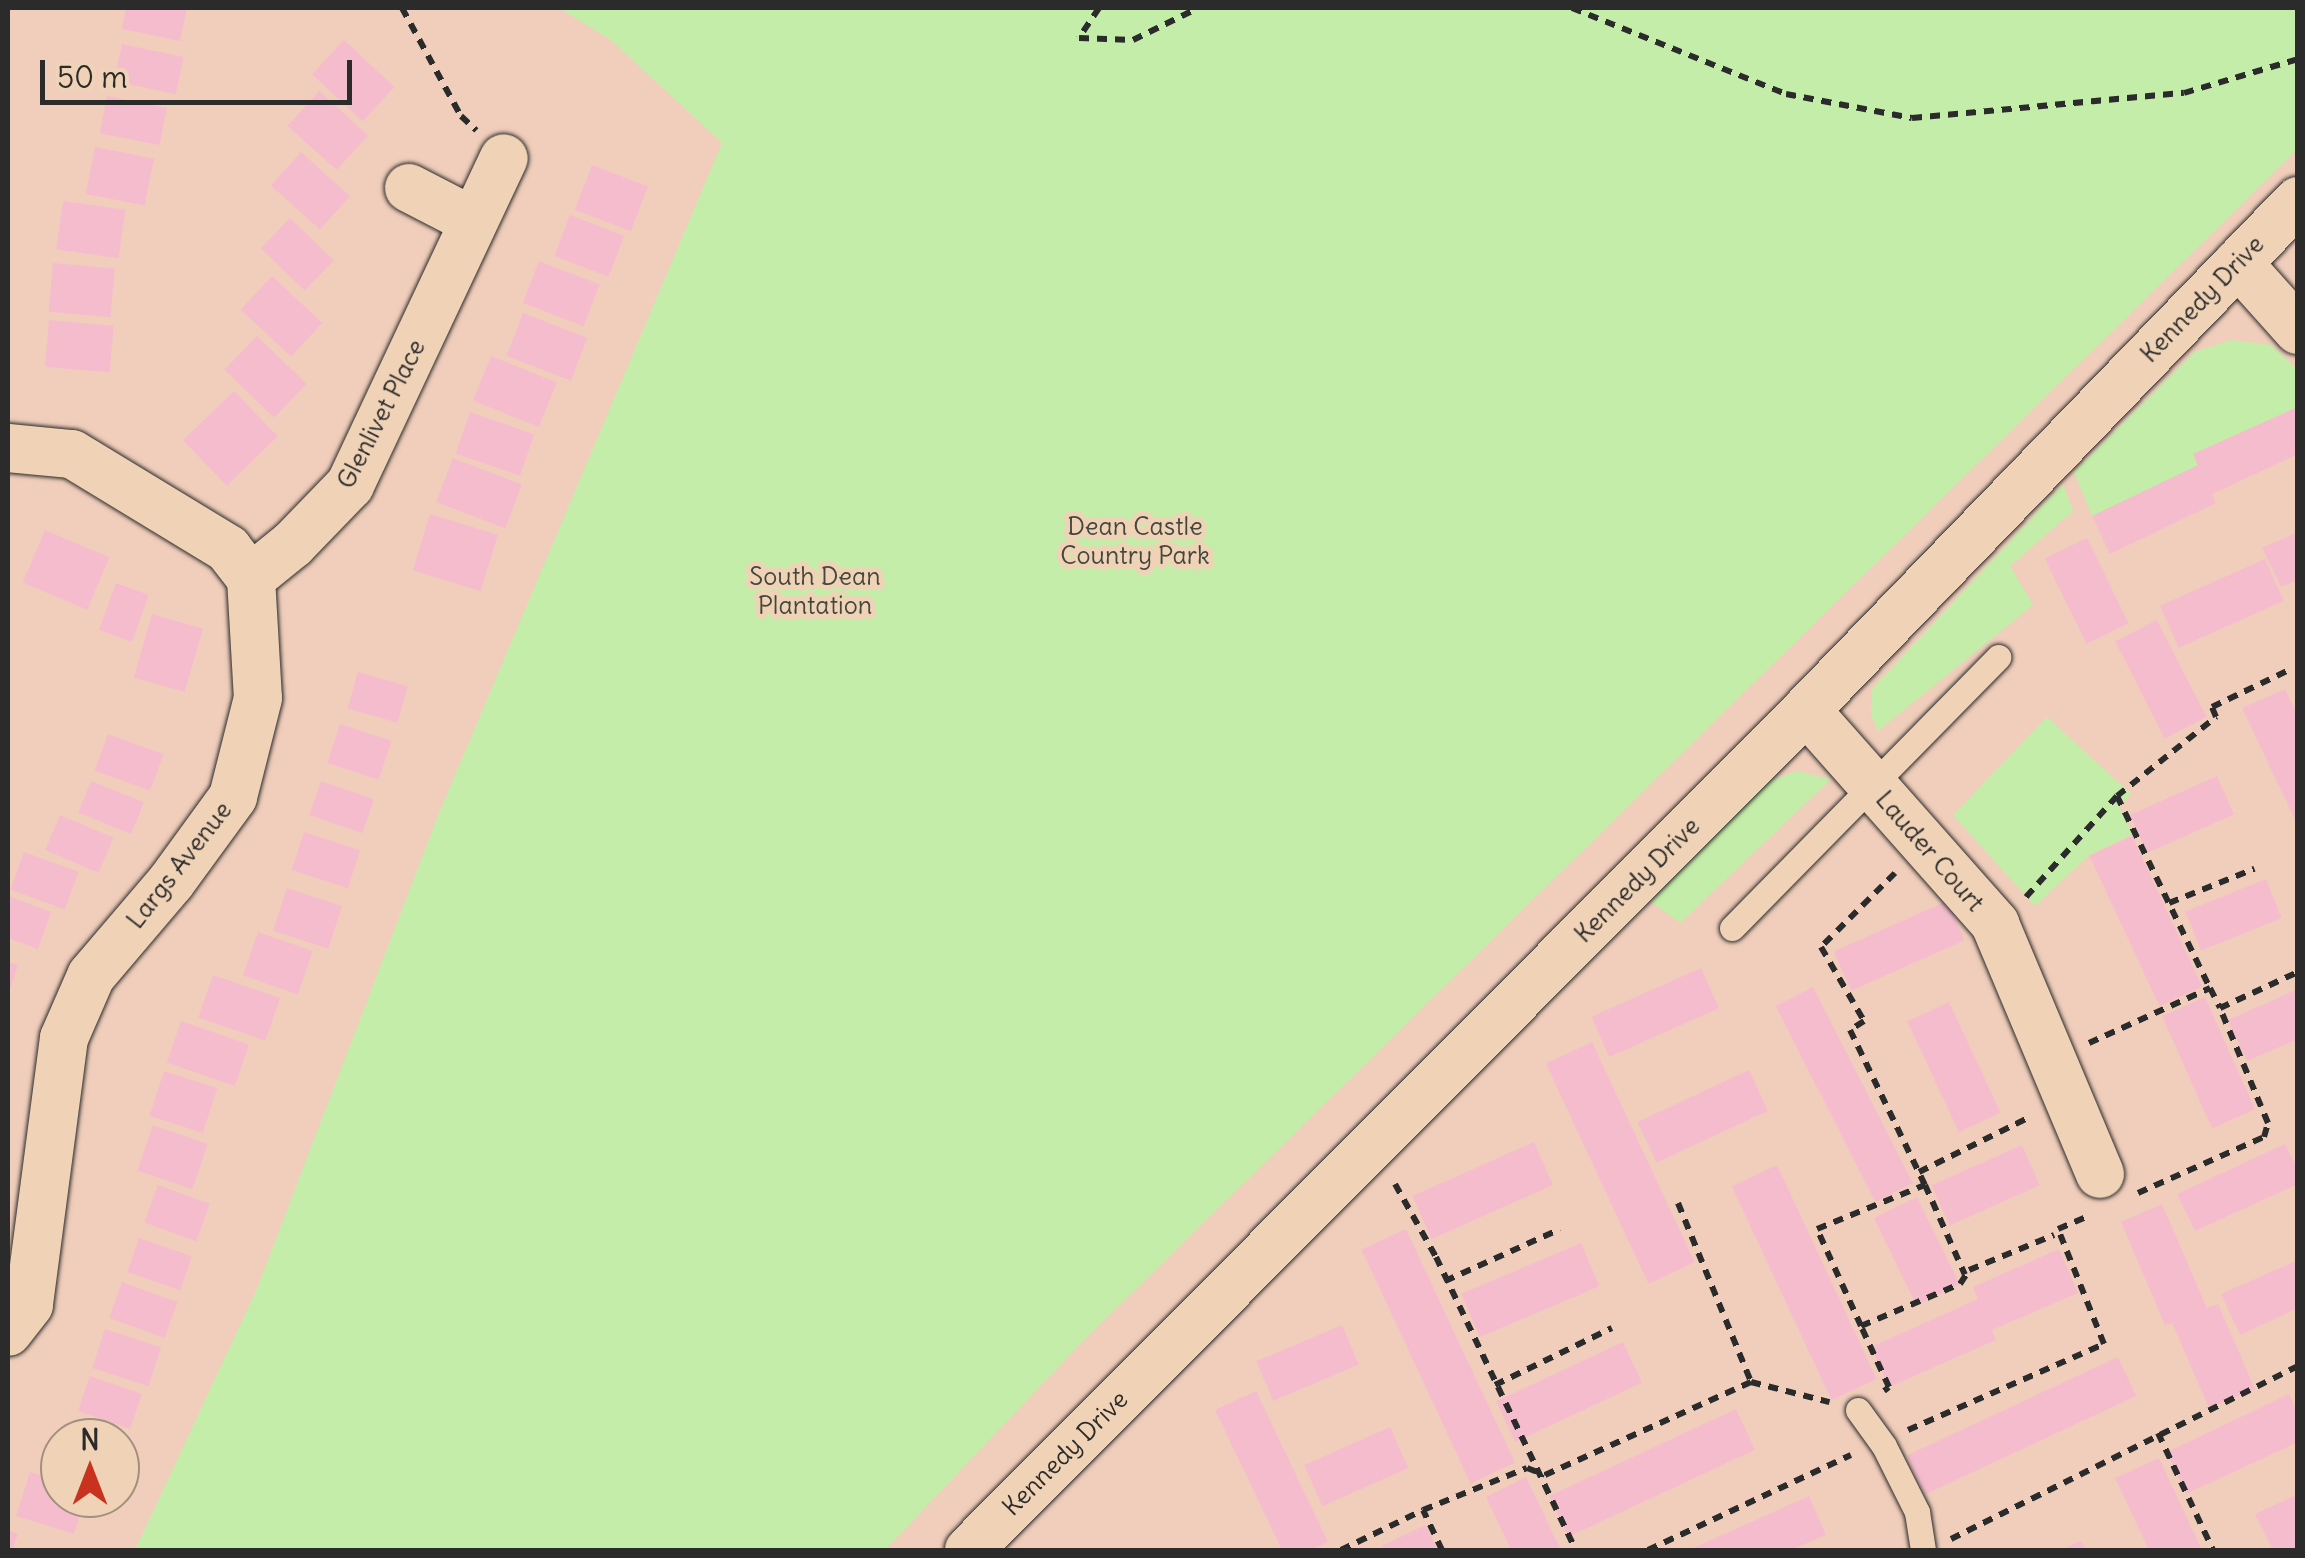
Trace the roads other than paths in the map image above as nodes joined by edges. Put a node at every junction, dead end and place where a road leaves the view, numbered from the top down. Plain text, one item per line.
1 (504, 158) road end
2 (410, 188) dead end
3 (2298, 201) edge
4 (472, 221) junction
5 (2238, 263) junction
6 (2298, 330) edge
7 (18, 447) edge
8 (250, 578) junction
9 (1998, 657) dead end
10 (1806, 710) junction
11 (1874, 788) junction
12 (1732, 928) dead end
13 (2111, 1193) road end
14 (8, 1332) edge
15 (1858, 1410) road end
16 (1933, 1546) edge
17 (969, 1550) edge

1 - 4 street, Glenlivet Place
2 - 4 street
3 - 5 street, Kennedy Drive
4 - 8 street, Glenlivet Place
5 - 6 street
5 - 10 street, Kennedy Drive
7 - 8 street
8 - 14 street, Largs Avenue
9 - 11 lane
10 - 11 street, Lauder Court
10 - 17 street, Kennedy Drive
11 - 12 lane
11 - 13 street, Lauder Court
15 - 16 lane

